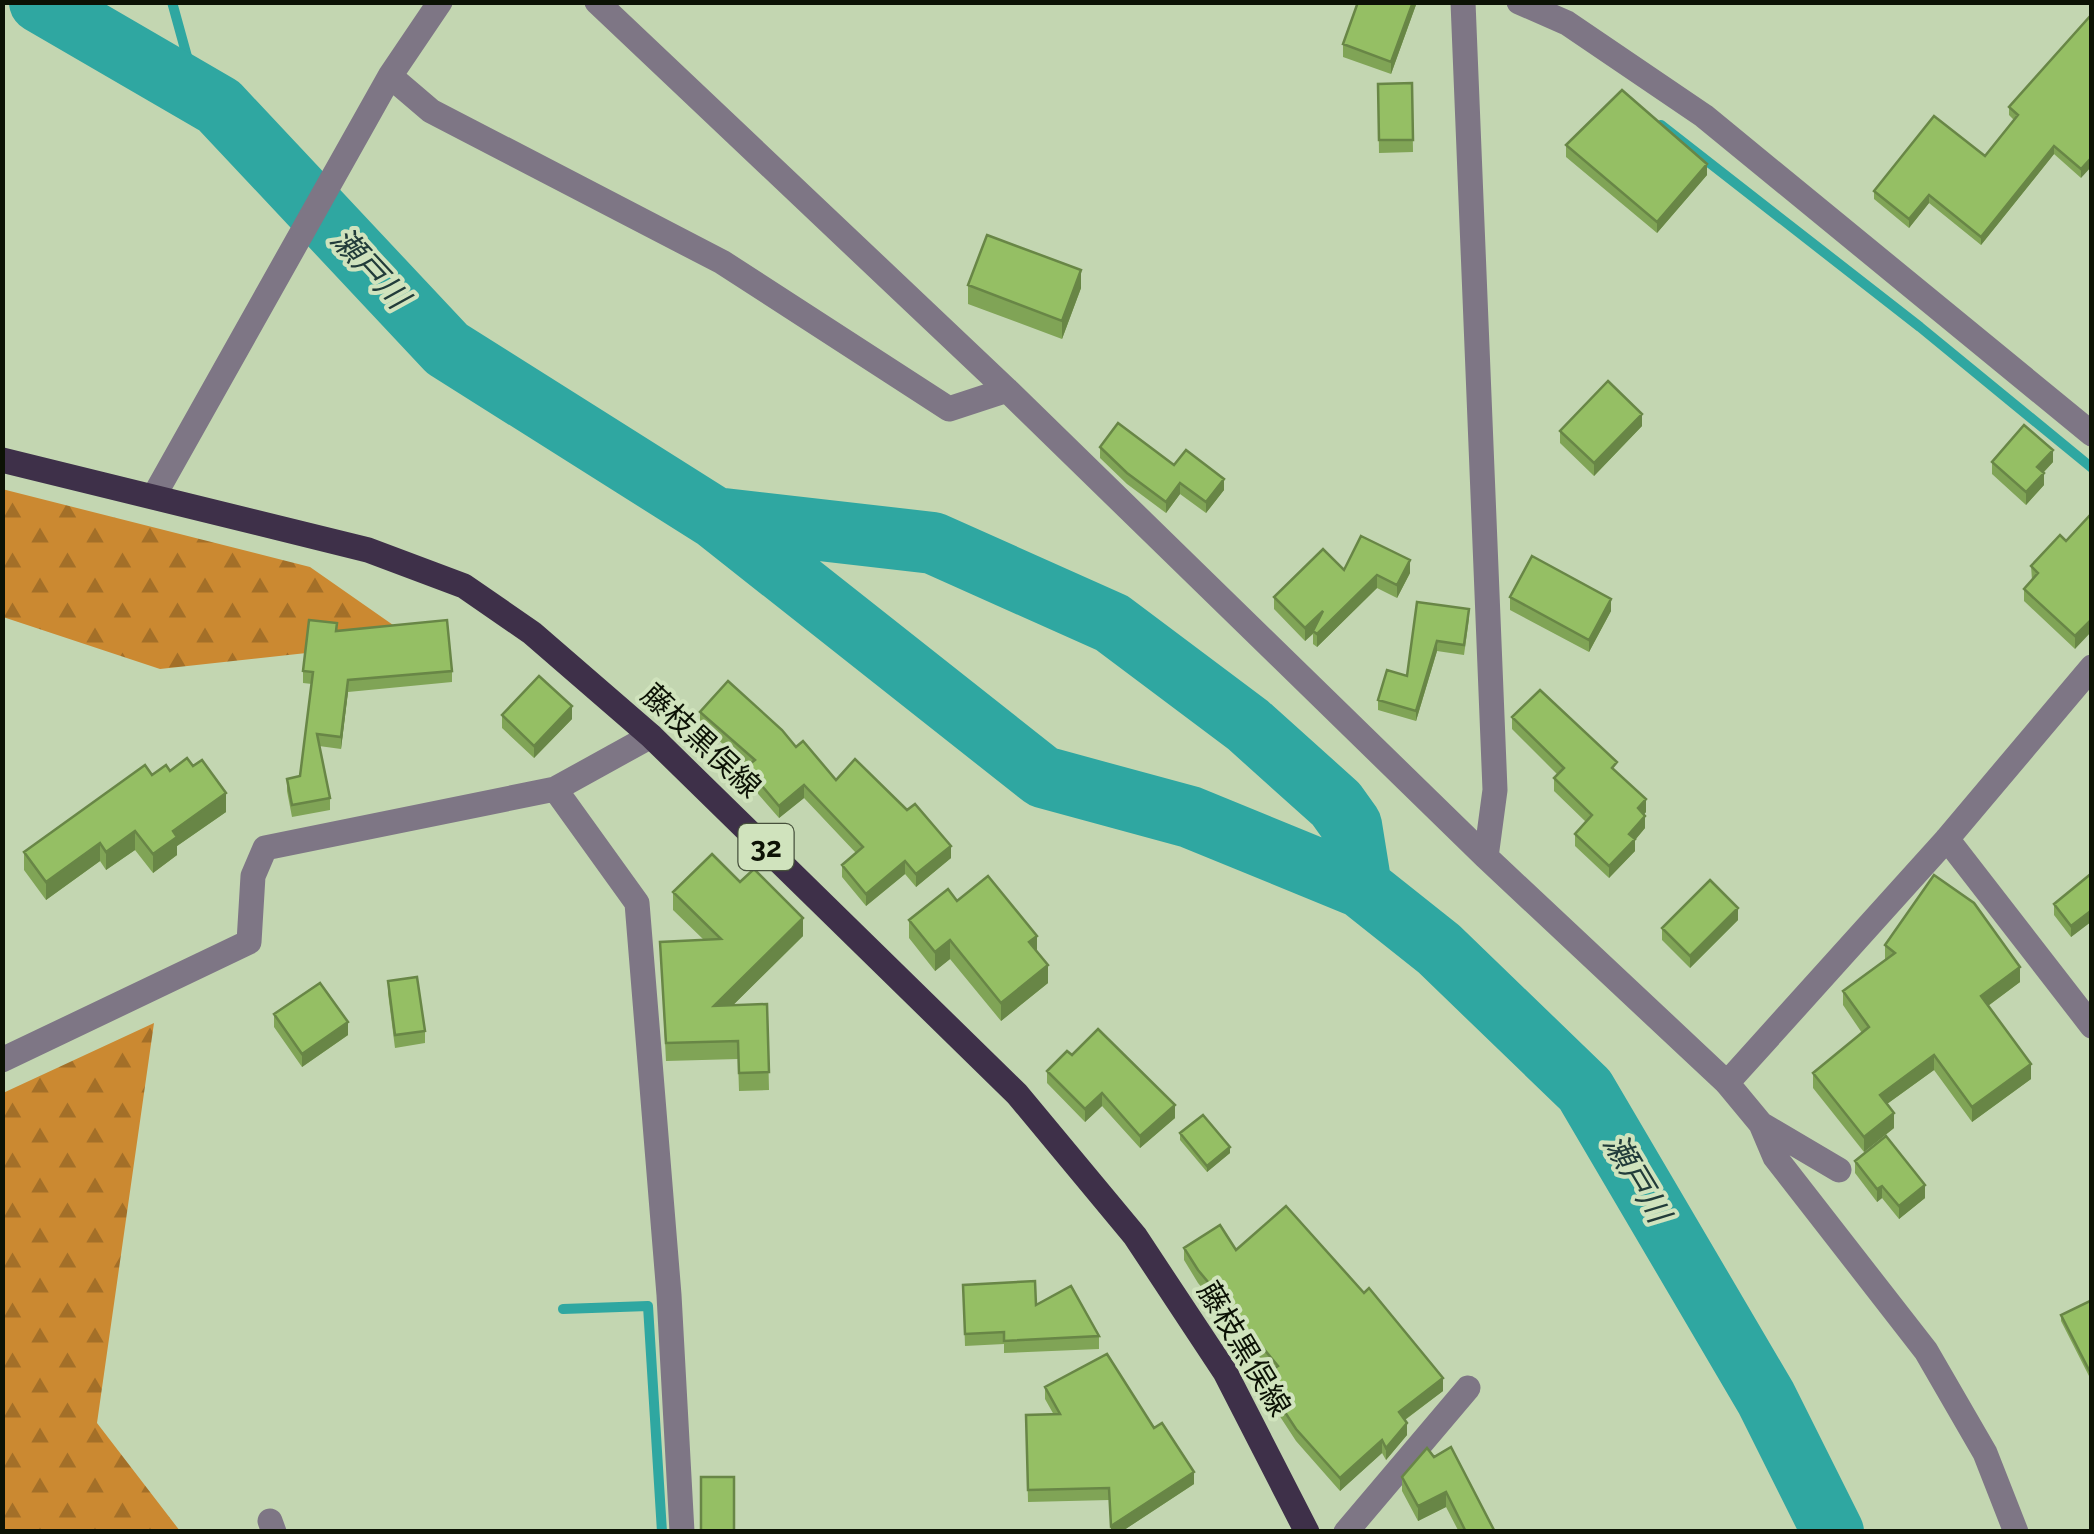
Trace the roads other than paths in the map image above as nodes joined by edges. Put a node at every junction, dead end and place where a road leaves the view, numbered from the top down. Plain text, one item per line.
1 (440, 2) edge
2 (596, 2) edge
3 (1463, 2) edge
4 (1519, 2) edge
5 (390, 76) junction
6 (1007, 390) junction
7 (2092, 434) edge
8 (2, 460) edge
9 (154, 496) junction
10 (2092, 667) edge
11 (650, 736) junction
12 (555, 789) junction
13 (1947, 839) junction
14 (1486, 857) junction
15 (2092, 1026) edge
16 (2, 1060) edge
17 (1727, 1083) junction
18 (1761, 1124) junction
19 (1839, 1170) dead end
20 (1468, 1388) dead end
21 (682, 1532) edge
22 (1306, 1532) edge
23 (1346, 1532) edge
24 (2016, 1532) edge

1 - 5 street
2 - 6 street
3 - 14 street
4 - 7 street
5 - 6 street
5 - 9 street
6 - 14 street
8 - 9 main road, 藤枝黒俣線 / 32
9 - 11 main road, 藤枝黒俣線 / 32
10 - 13 street
11 - 12 street
11 - 22 main road, 藤枝黒俣線 / 32
12 - 16 street
12 - 21 street
13 - 15 street
13 - 17 street
14 - 17 street
17 - 18 street
18 - 19 street
18 - 24 street
20 - 23 street

